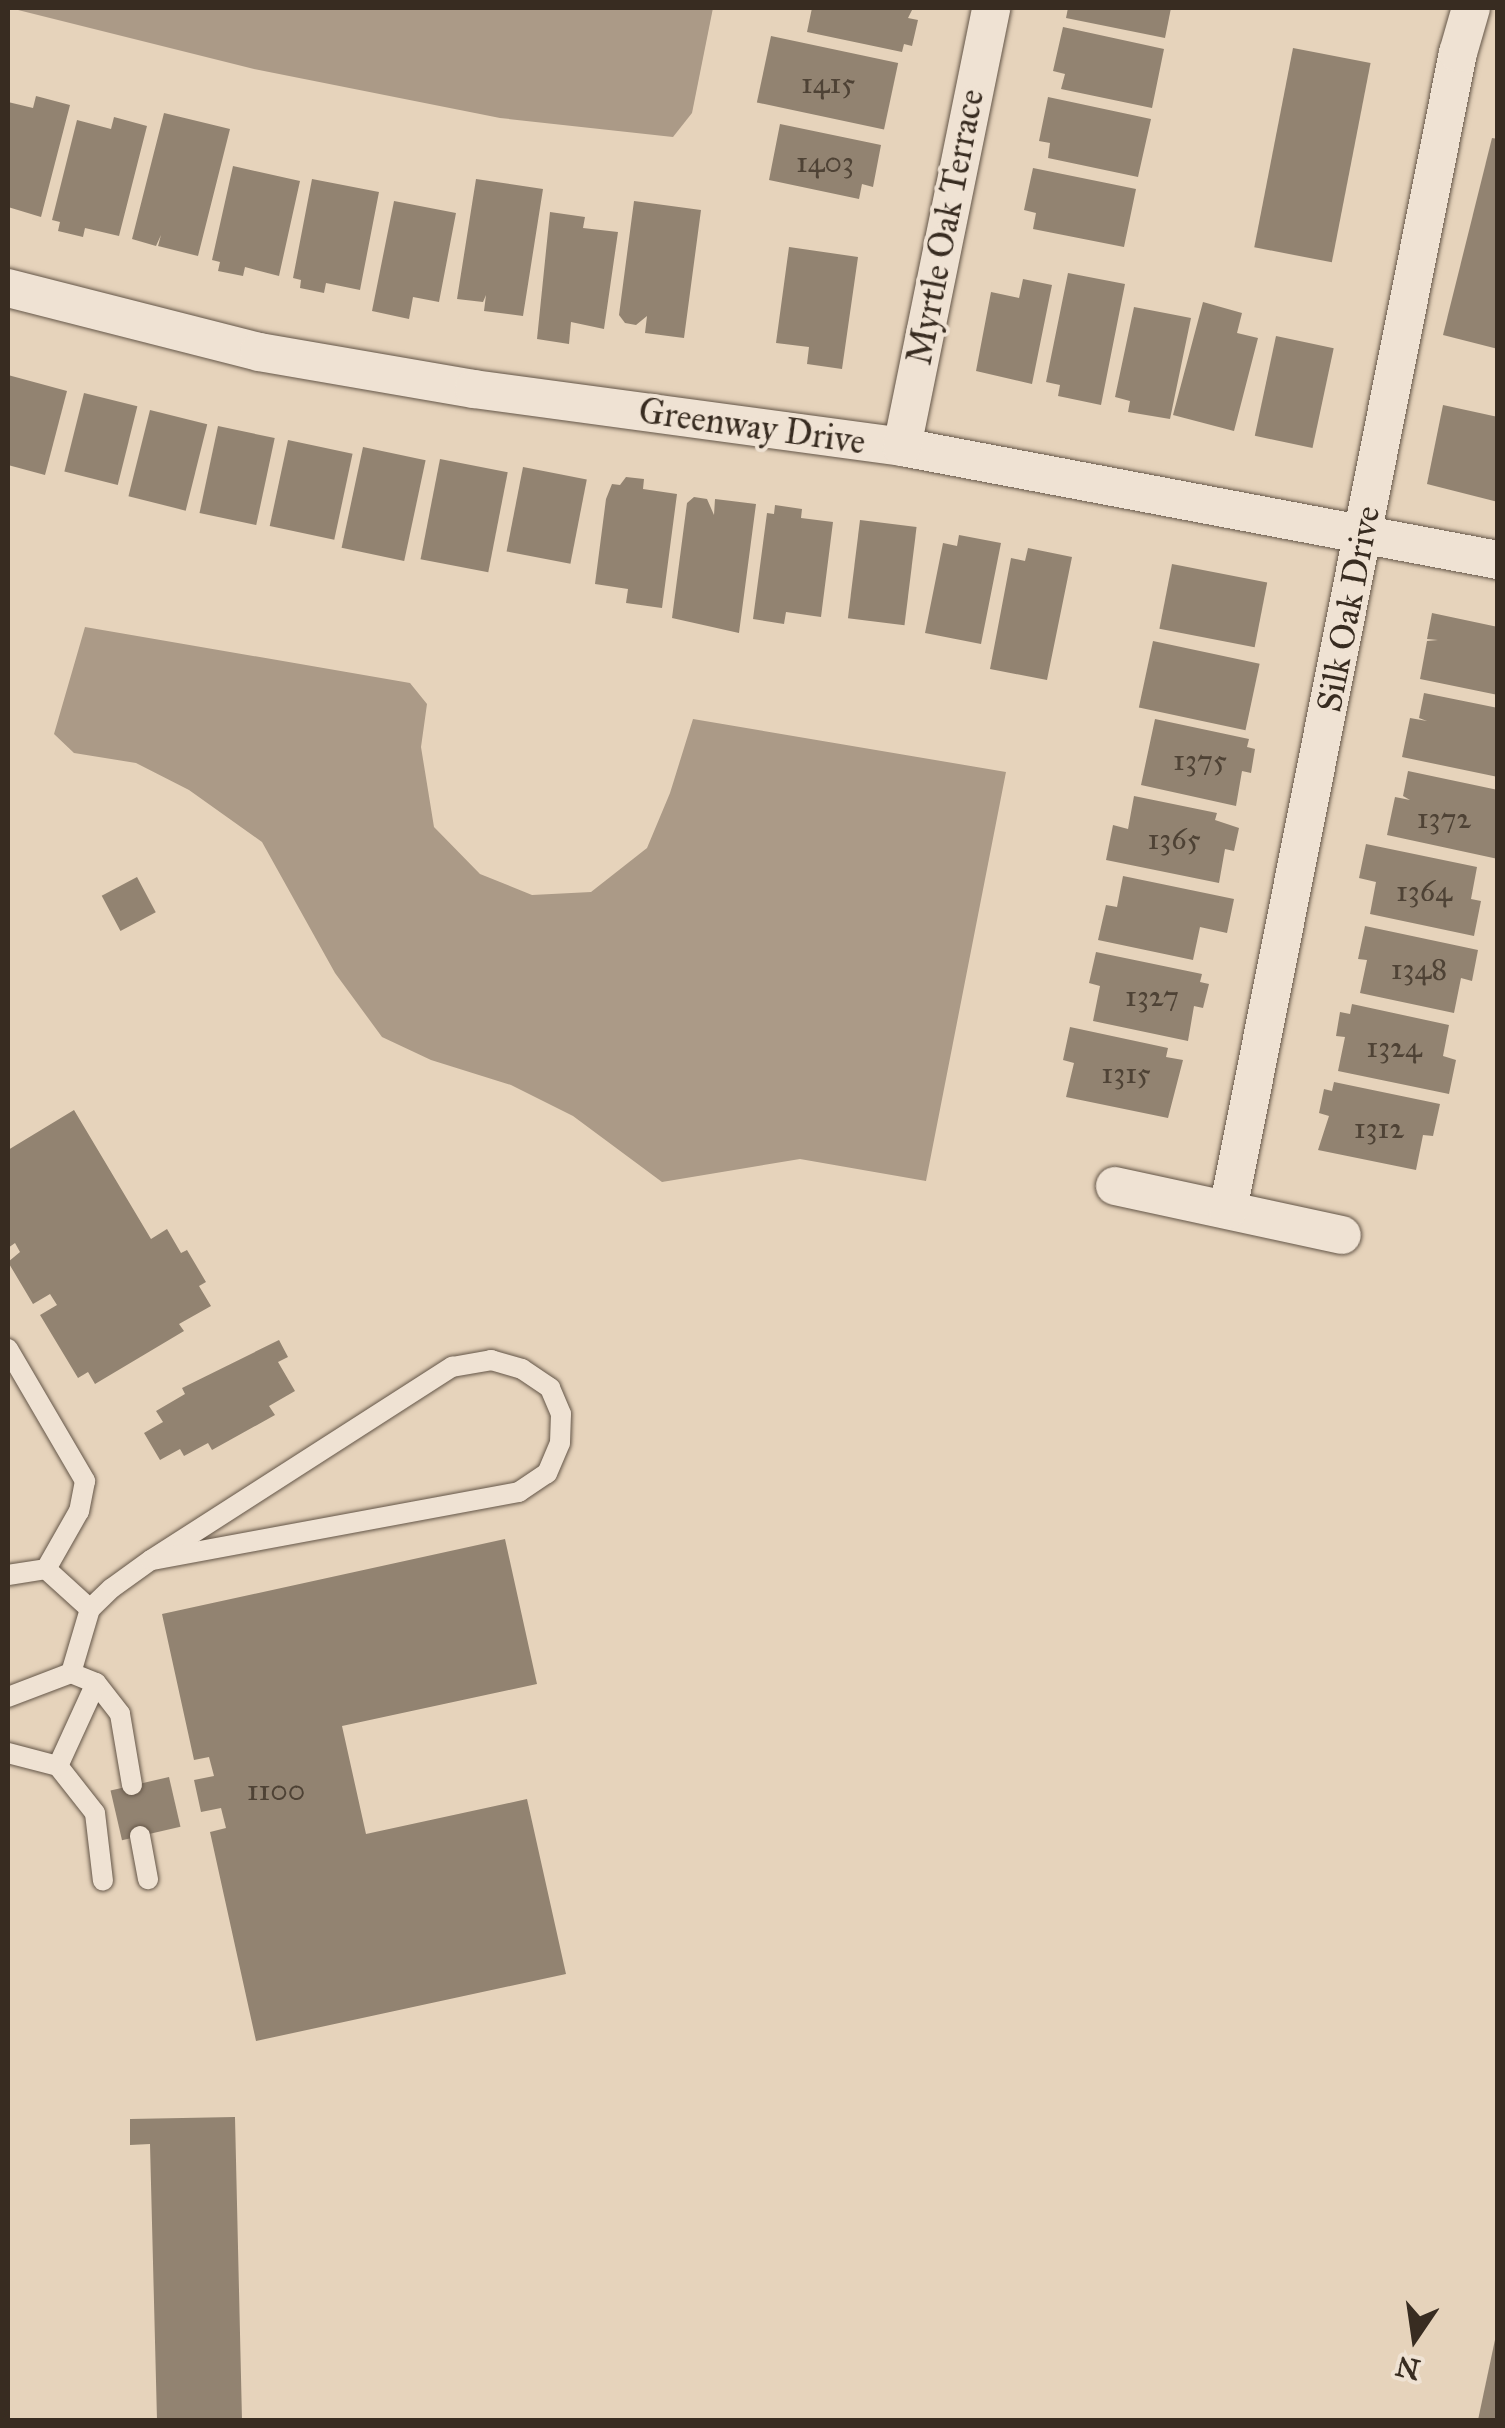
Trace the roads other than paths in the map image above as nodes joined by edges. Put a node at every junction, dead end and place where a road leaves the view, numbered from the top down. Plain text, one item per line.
1 (991, 8) edge
2 (1471, 8) edge
3 (8, 288) edge
4 (902, 447) junction
5 (1364, 534) junction
6 (1498, 560) edge
7 (1115, 1186) dead end
8 (1228, 1210) junction
9 (1342, 1234) dead end
10 (8, 1349) edge
11 (151, 1560) junction
12 (46, 1569) junction
13 (8, 1575) edge
14 (90, 1609) junction
15 (71, 1673) junction
16 (96, 1684) junction
17 (8, 1697) edge
18 (8, 1752) edge
19 (58, 1766) junction
20 (132, 1785) dead end
21 (140, 1836) dead end
22 (148, 1879) dead end
23 (103, 1881) dead end

1 - 4 street, Myrtle Oak Terrace
2 - 5 street, Silk Oak Drive
3 - 4 street, Greenway Drive
4 - 5 street, Greenway Drive
5 - 6 street, Greenway Drive
5 - 8 street, Silk Oak Drive
7 - 8 street
8 - 9 street
10 - 12 lane
11 - 11 lane
11 - 14 lane
12 - 13 lane
12 - 14 lane
14 - 15 lane
15 - 16 lane
15 - 17 lane
16 - 19 lane
16 - 20 lane
18 - 19 lane
19 - 23 lane
21 - 22 lane

